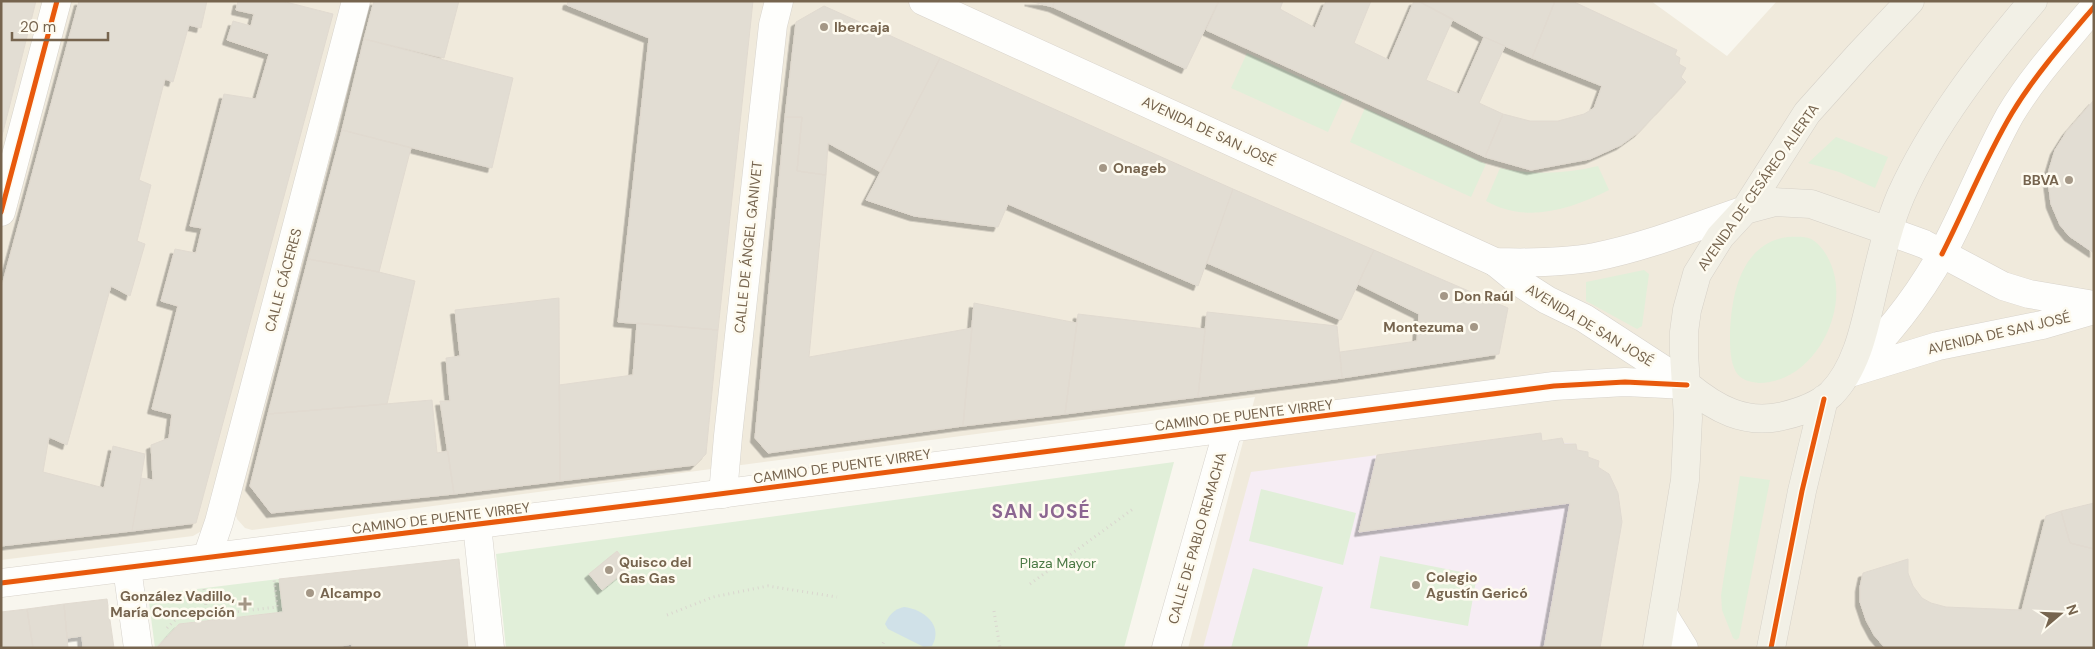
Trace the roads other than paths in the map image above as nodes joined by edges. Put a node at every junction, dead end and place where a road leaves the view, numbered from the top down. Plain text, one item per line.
1 (58, 1) edge
2 (356, 1) edge
3 (779, 1) edge
4 (923, 1) edge
5 (1910, 1) edge
6 (2033, 1) edge
7 (944, 7) edge
8 (2094, 7) edge
9 (1745, 210) junction
10 (1, 212) edge
11 (1888, 231) junction
12 (1942, 254) junction
13 (1495, 262) junction
14 (2094, 305) edge
15 (2094, 310) edge
16 (1846, 374) junction
17 (1687, 385) junction
18 (1824, 399) junction
19 (1228, 429) junction
20 (723, 494) junction
21 (477, 525) junction
22 (127, 568) junction
23 (205, 569) junction
24 (1, 583) edge
25 (1663, 614) junction
26 (138, 648) edge
27 (490, 648) edge
28 (1166, 648) edge
29 (1657, 648) edge
30 (1684, 648) edge
31 (1771, 648) edge

1 - 10 main road
2 - 23 main road, CALLE CÁCERES
3 - 20 main road, CALLE DE ÁNGEL GANIVET
4 - 7 main road, AVENIDA DE SAN JOSÉ
5 - 9 main road, AVENIDA DE CESÁREO ALIERTA
6 - 11 main road
7 - 13 main road, AVENIDA DE SAN JOSÉ
8 - 12 main road
9 - 11 main road, AVENIDA DE SAN JOSÉ
9 - 13 main road, AVENIDA DE SAN JOSÉ
9 - 17 main road, AVENIDA DE CESÁREO ALIERTA
11 - 12 main road, AVENIDA DE SAN JOSÉ
11 - 16 main road
12 - 14 main road, AVENIDA DE SAN JOSÉ
12 - 16 main road
13 - 17 main road, AVENIDA DE SAN JOSÉ
15 - 16 main road, AVENIDA DE SAN JOSÉ
16 - 18 main road
17 - 18 main road, AVENIDA DE SAN JOSÉ
17 - 19 main road, CAMINO DE PUENTE VIRREY
17 - 25 main road, AVENIDA DE CESÁREO ALIERTA
18 - 31 main road
19 - 20 main road, CAMINO DE PUENTE VIRREY
19 - 28 main road, CALLE DE PABLO REMACHA
20 - 21 main road, CAMINO DE PUENTE VIRREY
21 - 23 main road, CAMINO DE PUENTE VIRREY
21 - 27 main road
22 - 23 main road, CAMINO DE PUENTE VIRREY
22 - 24 main road, CAMINO DE PUENTE VIRREY
22 - 26 main road
25 - 29 main road, AVENIDA DE CESÁREO ALIERTA
25 - 30 main road

